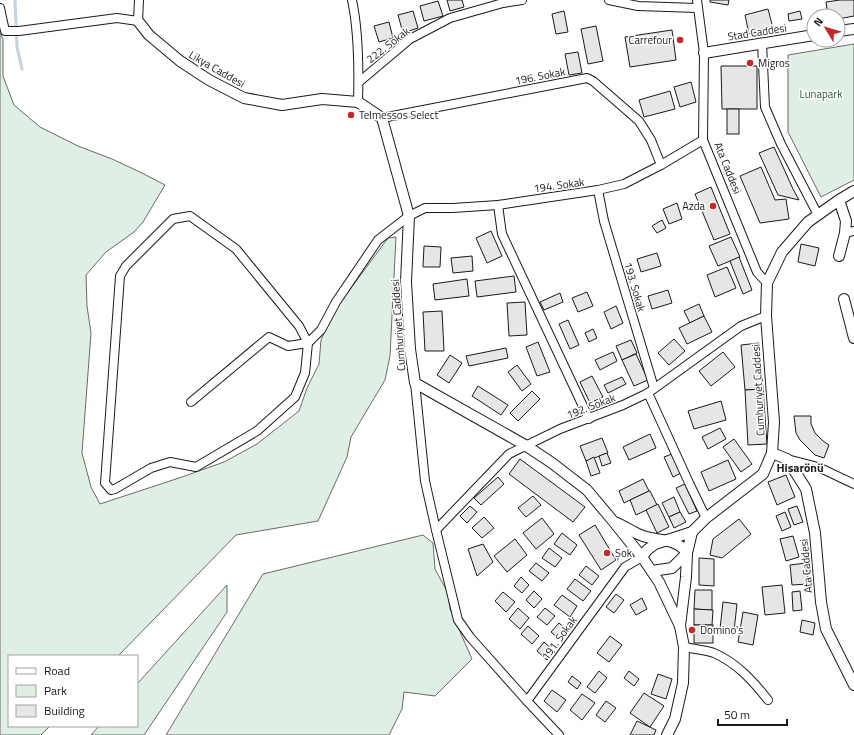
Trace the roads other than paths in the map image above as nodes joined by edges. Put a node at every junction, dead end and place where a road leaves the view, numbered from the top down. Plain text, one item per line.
1 (139, 0) edge
2 (352, 0) edge
3 (522, 0) edge
4 (609, 0) edge
5 (503, 2) edge
6 (697, 4) edge
7 (0, 8) edge
8 (138, 21) junction
9 (5, 31) edge
10 (806, 36) edge
11 (762, 43) junction
12 (704, 52) junction
13 (359, 82) junction
14 (358, 102) junction
15 (382, 118) junction
16 (703, 140) junction
17 (661, 165) junction
18 (598, 190) junction
19 (854, 191) edge
20 (839, 200) junction
21 (498, 205) junction
22 (818, 215) junction
23 (409, 216) junction
24 (850, 232) edge
25 (838, 256) dead end
26 (767, 283) junction
27 (844, 299) dead end
28 (766, 316) junction
29 (854, 338) edge
30 (308, 343) junction
31 (415, 384) junction
32 (651, 391) junction
33 (191, 402) dead end
34 (590, 419) junction
35 (525, 446) junction
36 (772, 453) junction
37 (787, 459) junction
38 (854, 484) edge
39 (706, 518) junction
40 (613, 521) junction
41 (436, 530) junction
42 (692, 532) junction
43 (665, 541) junction
44 (687, 552) junction
45 (642, 557) junction
46 (652, 571) junction
47 (680, 626) junction
48 (684, 647) junction
49 (854, 685) edge
50 (768, 700) dead end
51 (527, 702) junction
52 (559, 735) edge
53 (667, 735) edge

1 - 8 street
2 - 13 street
3 - 5 street, 222. Sokak
4 - 6 street
5 - 13 street, 222. Sokak
6 - 12 street, Ata Caddesi
7 - 9 street
8 - 9 street
8 - 14 street, Likya Caddesi
10 - 11 street, Stad Caddesi
11 - 12 street, Stad Caddesi
11 - 22 street
12 - 16 street, Ata Caddesi
13 - 14 street
14 - 15 street, Likya Caddesi
15 - 17 street, 196. Sokak
15 - 23 street
16 - 17 street, 194. Sokak
16 - 26 street, Ata Caddesi
17 - 18 street, 194. Sokak
18 - 21 street, 194. Sokak
18 - 32 street, 193. Sokak
19 - 20 street, Cumhuriyet Caddesi
20 - 22 street, Cumhuriyet Caddesi
20 - 24 street
21 - 23 street, 194. Sokak
21 - 34 street
22 - 26 street, Cumhuriyet Caddesi
23 - 30 street, 194. Sokak
23 - 31 street, Cumhuriyet Caddesi
24 - 25 street
26 - 28 street, Cumhuriyet Caddesi
27 - 29 street
28 - 32 street, 192. Sokak
28 - 36 street, Cumhuriyet Caddesi
30 - 30 street
30 - 33 street
31 - 35 street, Cumhuriyet Caddesi
31 - 41 street
32 - 34 street, 192. Sokak
32 - 39 street, 193. Sokak
34 - 35 street, 192. Sokak
35 - 40 street, Cumhuriyet Caddesi
35 - 41 street, 192. Sokak
36 - 37 street
36 - 39 street, Cumhuriyet Caddesi
37 - 38 street
37 - 49 street, Ata Caddesi
39 - 42 street, Cumhuriyet Caddesi
40 - 43 street
40 - 45 street, Cumhuriyet Caddesi
41 - 51 street
42 - 43 street, Cumhuriyet Caddesi
42 - 44 street
43 - 44 street
43 - 45 street, Cumhuriyet Caddesi
44 - 46 street
44 - 47 street
45 - 46 street, Cumhuriyet Caddesi
45 - 51 street, 191. Sokak
46 - 47 street, Cumhuriyet Caddesi
47 - 48 street, Cumhuriyet Caddesi
48 - 50 street
48 - 53 street, Cumhuriyet Caddesi
51 - 52 street

